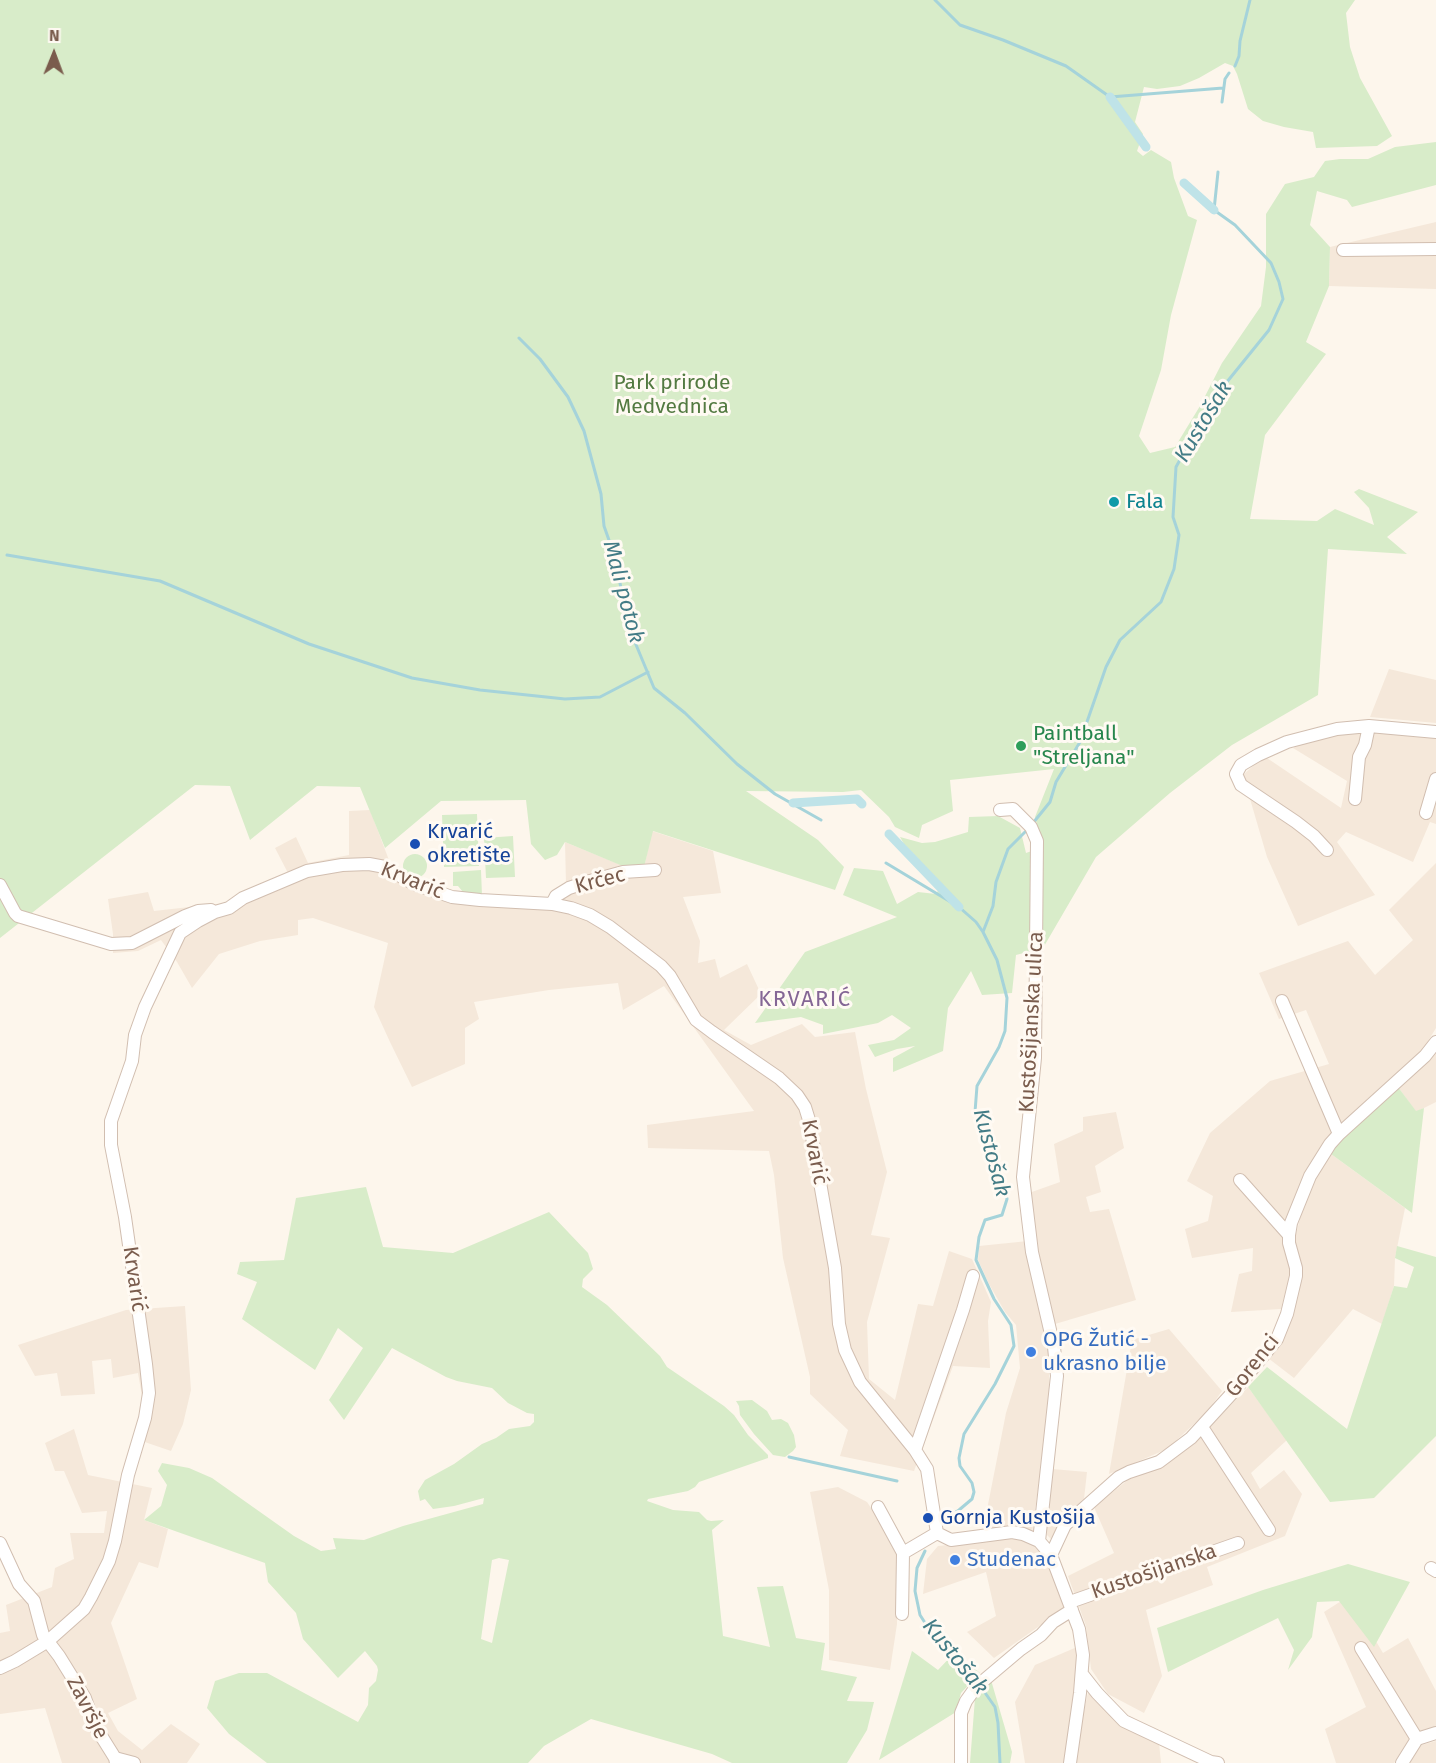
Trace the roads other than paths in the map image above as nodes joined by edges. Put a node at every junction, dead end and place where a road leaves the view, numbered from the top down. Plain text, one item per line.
1 (1436, 249) edge
2 (1343, 250) dead end
3 (1369, 726) junction
4 (1436, 732) edge
5 (1436, 779) edge
6 (1355, 799) dead end
7 (1000, 810) dead end
8 (1426, 813) dead end
9 (1327, 849) dead end
10 (655, 870) dead end
11 (0, 885) edge
12 (552, 904) junction
13 (215, 912) junction
14 (1282, 1001) dead end
15 (1436, 1042) edge
16 (1339, 1134) junction
17 (1240, 1180) dead end
18 (1289, 1235) junction
19 (973, 1276) dead end
20 (1202, 1426) junction
21 (915, 1450) junction
22 (878, 1507) dead end
23 (1269, 1530) dead end
24 (937, 1533) junction
25 (1039, 1541) junction
26 (0, 1543) edge
27 (1238, 1543) dead end
28 (903, 1553) junction
29 (1051, 1555) junction
30 (1071, 1606) junction
31 (902, 1614) dead end
32 (48, 1641) junction
33 (1361, 1648) dead end
34 (0, 1668) edge
35 (1082, 1674) junction
36 (1436, 1733) edge
37 (1417, 1739) junction
38 (116, 1761) edge
39 (134, 1763) edge
40 (961, 1763) edge
41 (1070, 1763) edge
42 (1218, 1763) edge
43 (1402, 1763) edge

1 - 2 street
3 - 4 street
3 - 6 street
3 - 9 street
5 - 8 street
7 - 25 street, Kustošijanska ulica
10 - 12 street, Krčec
11 - 13 street
12 - 13 street, Krvarić
12 - 21 street, Krvarić
13 - 32 street, Krvarić
14 - 16 street
15 - 16 street, Gorenci
16 - 18 street, Gorenci
17 - 18 street
18 - 20 street, Gorenci
19 - 21 street
20 - 23 street
20 - 29 street, Gorenci
21 - 24 street, Krvarić
22 - 28 street
24 - 25 street
24 - 28 street
25 - 29 street
26 - 32 street, Završje
27 - 30 street, Kustošijanska
28 - 31 street
29 - 30 street
30 - 35 street
30 - 40 street, Kustošijanska
32 - 34 street, Krvarić
32 - 38 street, Završje
33 - 37 street
35 - 41 street
35 - 42 street
36 - 37 street
37 - 43 street
38 - 39 street, Završje

